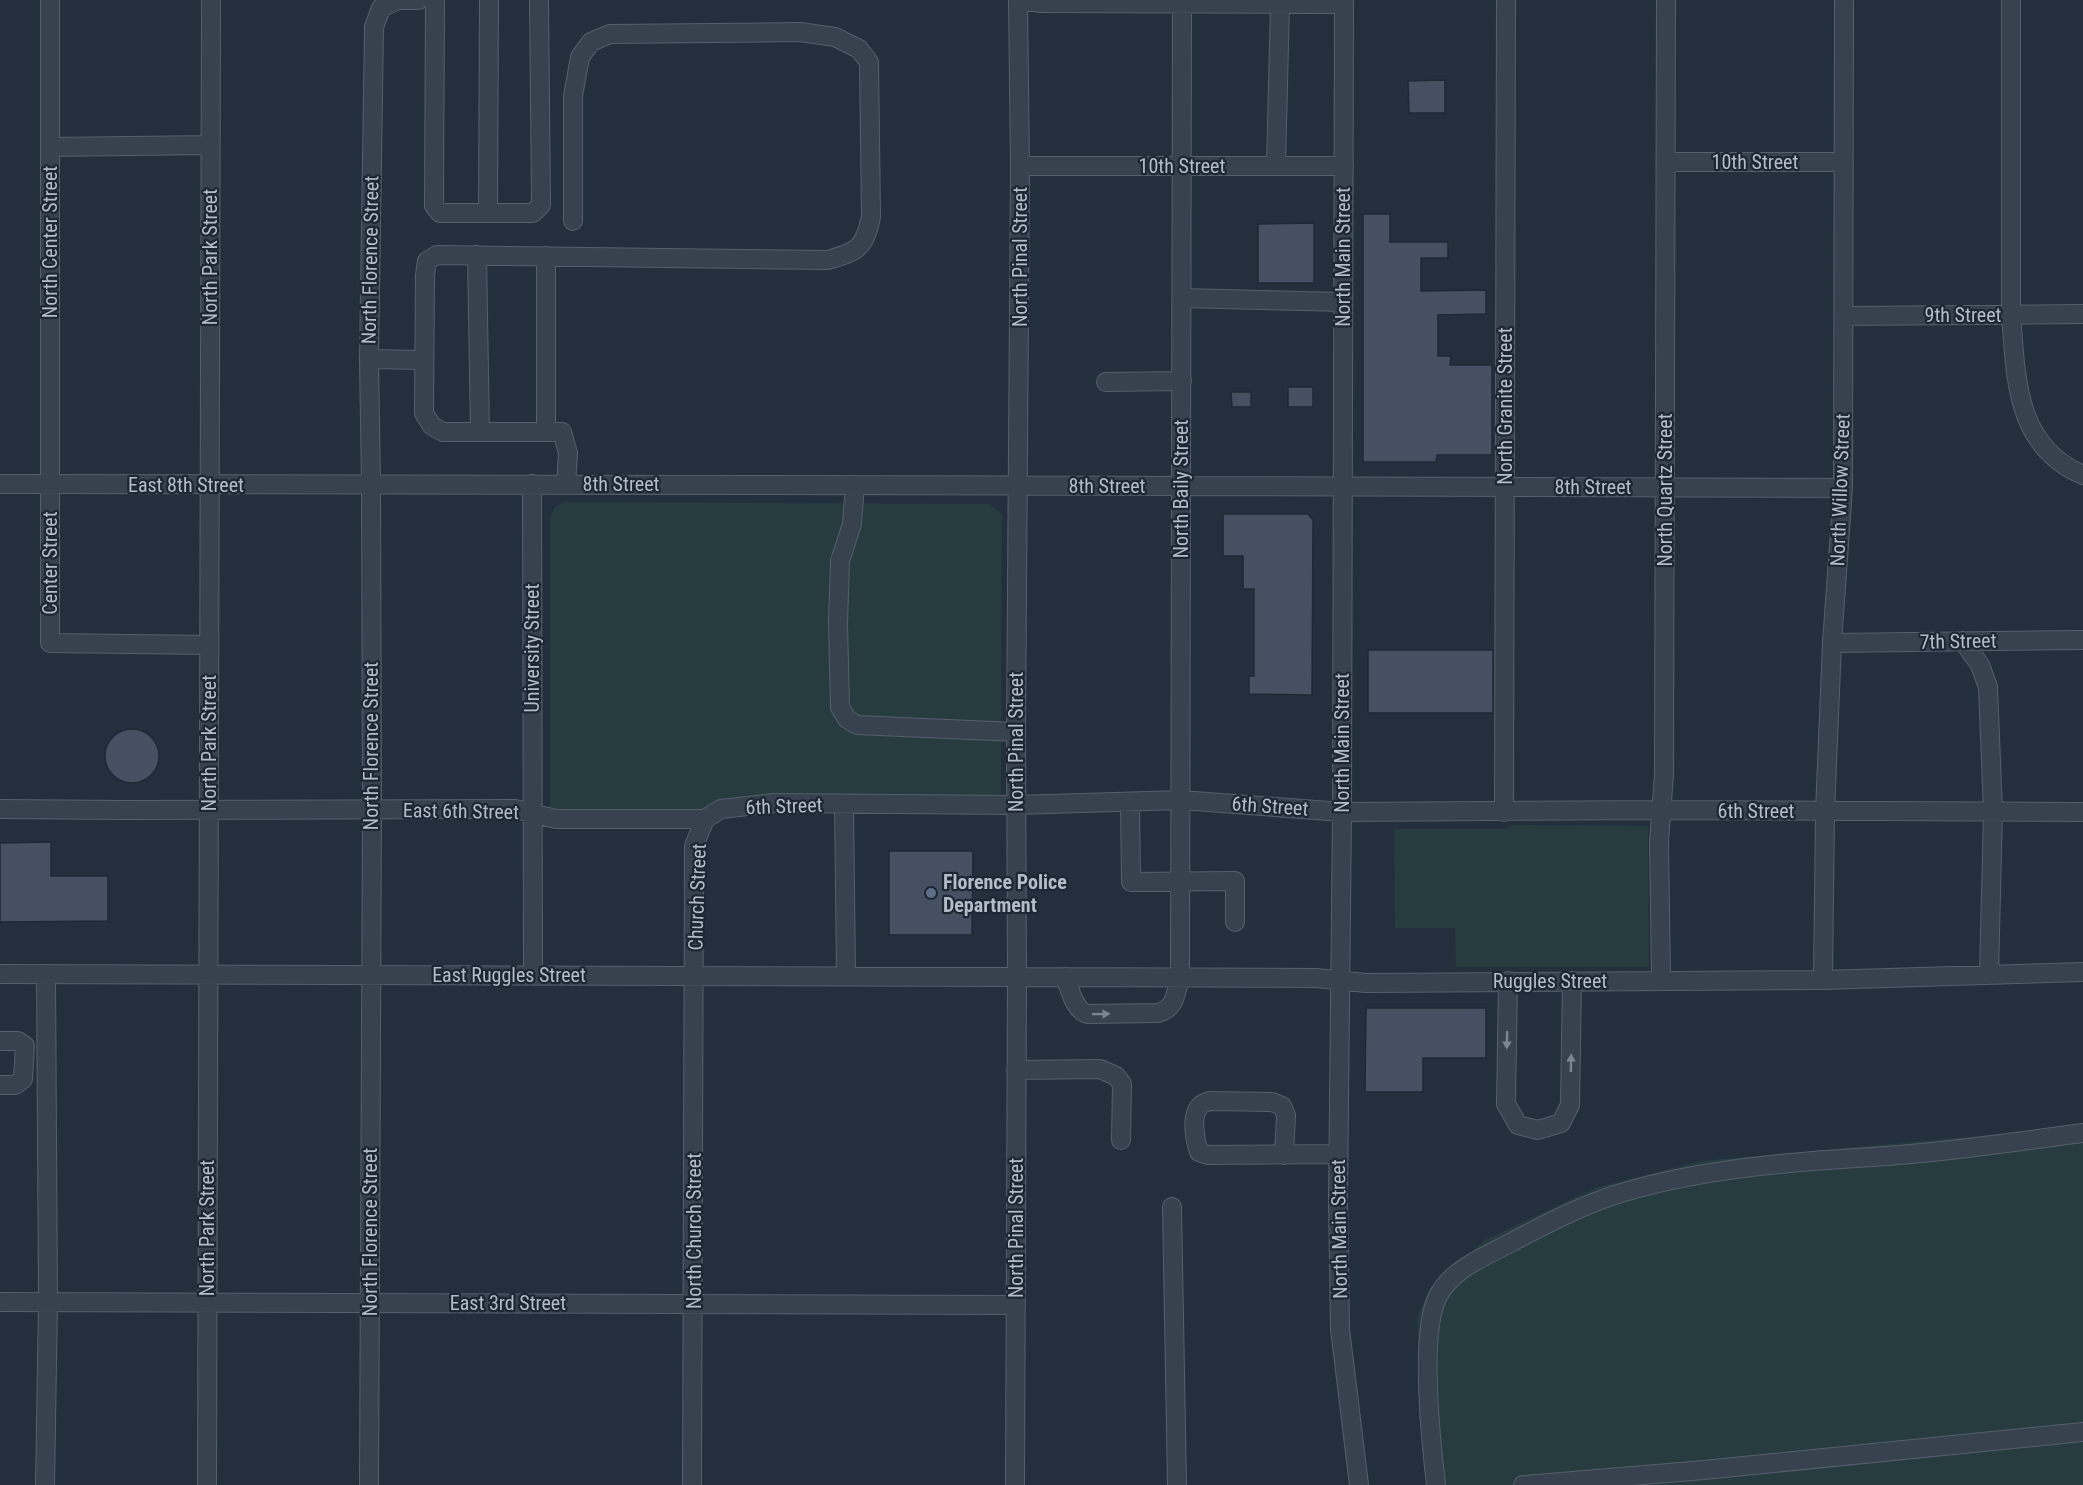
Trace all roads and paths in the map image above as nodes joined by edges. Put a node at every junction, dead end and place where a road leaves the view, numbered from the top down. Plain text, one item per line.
1 (50, 0) edge
2 (211, 0) edge
3 (419, 0) edge
4 (435, 0) edge
5 (489, 0) edge
6 (538, 0) edge
7 (1018, 0) edge
8 (1022, 0) edge
9 (1506, 0) edge
10 (1666, 0) edge
11 (1844, 0) edge
12 (2011, 0) edge
13 (1182, 2) edge
14 (1344, 2) edge
15 (1280, 4) junction
16 (210, 145) junction
17 (50, 147) junction
18 (1666, 162) junction
19 (1844, 162) junction
20 (1020, 166) junction
21 (1182, 166) junction
22 (1276, 166) junction
23 (1344, 166) junction
24 (488, 213) junction
25 (573, 222) dead end
26 (477, 255) junction
27 (546, 256) junction
28 (1182, 298) junction
29 (1343, 302) junction
30 (2011, 314) junction
31 (2083, 314) edge
32 (1844, 316) junction
33 (369, 359) junction
34 (424, 360) junction
35 (1182, 381) junction
36 (1106, 382) dead end
37 (480, 432) junction
38 (546, 432) junction
39 (2083, 475) edge
40 (532, 483) junction
41 (0, 484) edge
42 (50, 484) junction
43 (566, 484) junction
44 (209, 485) junction
45 (371, 485) junction
46 (855, 485) junction
47 (1018, 485) junction
48 (1181, 486) junction
49 (1342, 487) junction
50 (1505, 487) junction
51 (1665, 488) junction
52 (1843, 488) junction
53 (2083, 640) edge
54 (1963, 641) junction
55 (1832, 642) junction
56 (209, 645) junction
57 (1016, 732) junction
58 (1180, 800) junction
59 (1130, 802) junction
60 (844, 804) junction
61 (1016, 805) junction
62 (0, 809) edge
63 (208, 809) junction
64 (372, 809) junction
65 (1661, 810) junction
66 (1342, 812) junction
67 (1504, 812) junction
68 (1825, 812) junction
69 (1993, 812) junction
70 (532, 813) junction
71 (2083, 813) edge
72 (705, 819) junction
73 (1180, 882) junction
74 (1235, 922) dead end
75 (2083, 972) edge
76 (0, 974) edge
77 (46, 974) junction
78 (208, 974) junction
79 (1989, 974) junction
80 (370, 975) junction
81 (533, 975) junction
82 (695, 976) junction
83 (846, 976) junction
84 (1017, 977) junction
85 (1065, 977) junction
86 (1180, 978) junction
87 (1660, 980) junction
88 (1823, 980) junction
89 (1341, 981) junction
90 (1508, 981) junction
91 (1572, 981) junction
92 (0, 1041) edge
93 (1016, 1070) junction
94 (0, 1084) edge
95 (2083, 1133) edge
96 (1121, 1140) dead end
97 (1338, 1154) junction
98 (1284, 1155) junction
99 (1172, 1207) dead end
100 (0, 1302) edge
101 (48, 1302) junction
102 (207, 1302) junction
103 (370, 1303) junction
104 (694, 1304) junction
105 (1016, 1305) junction
106 (2083, 1432) edge
107 (45, 1485) edge
108 (207, 1485) edge
109 (369, 1485) edge
110 (692, 1485) edge
111 (1015, 1485) edge
112 (1176, 1485) edge
113 (1359, 1485) edge
114 (1436, 1485) edge
115 (1523, 1485) edge

1 - 17 street, North Center Street
2 - 16 street, North Park Street
3 - 33 street, North Florence Street
4 - 24 street
5 - 24 street
6 - 24 street
7 - 20 street, North Pinal Street
8 - 13 street
9 - 50 street, North Granite Street
10 - 18 street, North Quartz Street
11 - 19 street, North Willow Street
12 - 30 street
13 - 15 street
13 - 21 street, North Baily Street
14 - 15 street
14 - 23 street, North Main Street
15 - 22 street
16 - 17 street
16 - 44 street, North Park Street
17 - 42 street, North Center Street
18 - 19 street, 10th Street
18 - 51 street, North Quartz Street
19 - 32 street, North Willow Street
20 - 21 street, 10th Street
20 - 47 street, North Pinal Street
21 - 22 street, 10th Street
21 - 28 street, North Baily Street
22 - 23 street, 10th Street
23 - 29 street, North Main Street
25 - 27 street
26 - 27 street
26 - 34 street
26 - 37 street
27 - 38 street
28 - 29 street
28 - 35 street, North Baily Street
29 - 49 street, North Main Street
30 - 31 street, 9th Street
30 - 32 street, 9th Street
30 - 39 street
32 - 52 street, North Willow Street
33 - 34 street
33 - 45 street, North Florence Street
34 - 37 street
35 - 36 street
35 - 48 street, North Baily Street
37 - 38 street
38 - 43 street
40 - 43 street, 8th Street
40 - 45 street, 8th Street
40 - 70 street, University Street
41 - 42 street, East 8th Street
42 - 44 street, East 8th Street
42 - 56 street, Center Street
43 - 46 street, 8th Street
44 - 45 street, East 8th Street
44 - 56 street, North Park Street
45 - 64 street, North Florence Street
46 - 47 street, 8th Street
46 - 57 street
47 - 48 street, 8th Street
47 - 57 street, North Pinal Street
48 - 49 street, 8th Street
48 - 58 street, North Baily Street
49 - 50 street, 8th Street
49 - 66 street, North Main Street
50 - 51 street, 8th Street
50 - 67 street, North Granite Street
51 - 52 street, 8th Street
51 - 65 street, North Quartz Street
52 - 55 street, North Willow Street
53 - 54 street, 7th Street
54 - 55 street, 7th Street
54 - 69 street
55 - 68 street, North Willow Street
56 - 63 street, North Park Street
57 - 61 street, North Pinal Street
58 - 59 street, 6th Street
58 - 66 street, 6th Street
58 - 73 street, North Baily Street
59 - 61 street, 6th Street
59 - 73 street
60 - 61 street, 6th Street
60 - 72 street, 6th Street
60 - 83 street
61 - 84 street, North Pinal Street
62 - 63 street, East 6th Street
63 - 64 street, East 6th Street
63 - 78 street, North Park Street
64 - 70 street, East 6th Street
64 - 80 street, North Florence Street
65 - 67 street, 6th Street
65 - 68 street, 6th Street
65 - 87 street, North Quartz Street
66 - 67 street, 6th Street
66 - 89 street, North Main Street
68 - 69 street, 6th Street
68 - 88 street, North Willow Street
69 - 71 street, 6th Street
69 - 79 street
70 - 72 street, 6th Street
70 - 81 street, University Street
72 - 82 street, Church Street
73 - 74 street
73 - 86 street, North Baily Street
75 - 79 street, Ruggles Street
76 - 77 street, East Ruggles Street
77 - 78 street, East Ruggles Street
77 - 101 street
78 - 80 street, East Ruggles Street
78 - 102 street, North Park Street
79 - 88 street, Ruggles Street
80 - 81 street, East Ruggles Street
80 - 103 street, North Florence Street
81 - 82 street, East Ruggles Street
82 - 83 street, East Ruggles Street
82 - 104 street, North Church Street
83 - 84 street, East Ruggles Street
84 - 85 street, Ruggles Street
84 - 93 street, North Pinal Street
85 - 86 street, Ruggles Street
85 -> 86 street, North Baily Street
86 - 89 street, Ruggles Street
87 - 88 street, Ruggles Street
87 - 91 street, Ruggles Street
89 - 90 street, Ruggles Street
89 - 97 street, North Main Street
90 - 91 street, Ruggles Street
90 -> 91 street
92 - 94 street
93 - 96 street
93 - 105 street, North Pinal Street
95 - 114 street
97 - 98 street
97 - 113 street, North Main Street
98 - 98 street
99 - 112 street
100 - 101 street, East 3rd Street
101 - 102 street, East 3rd Street
101 - 107 street
102 - 103 street, East 3rd Street
102 - 108 street, North Park Street
103 - 104 street, East 3rd Street
103 - 109 street, North Florence Street
104 - 105 street, East 3rd Street
104 - 110 street, North Church Street
105 - 111 street, North Pinal Street
106 - 115 street

